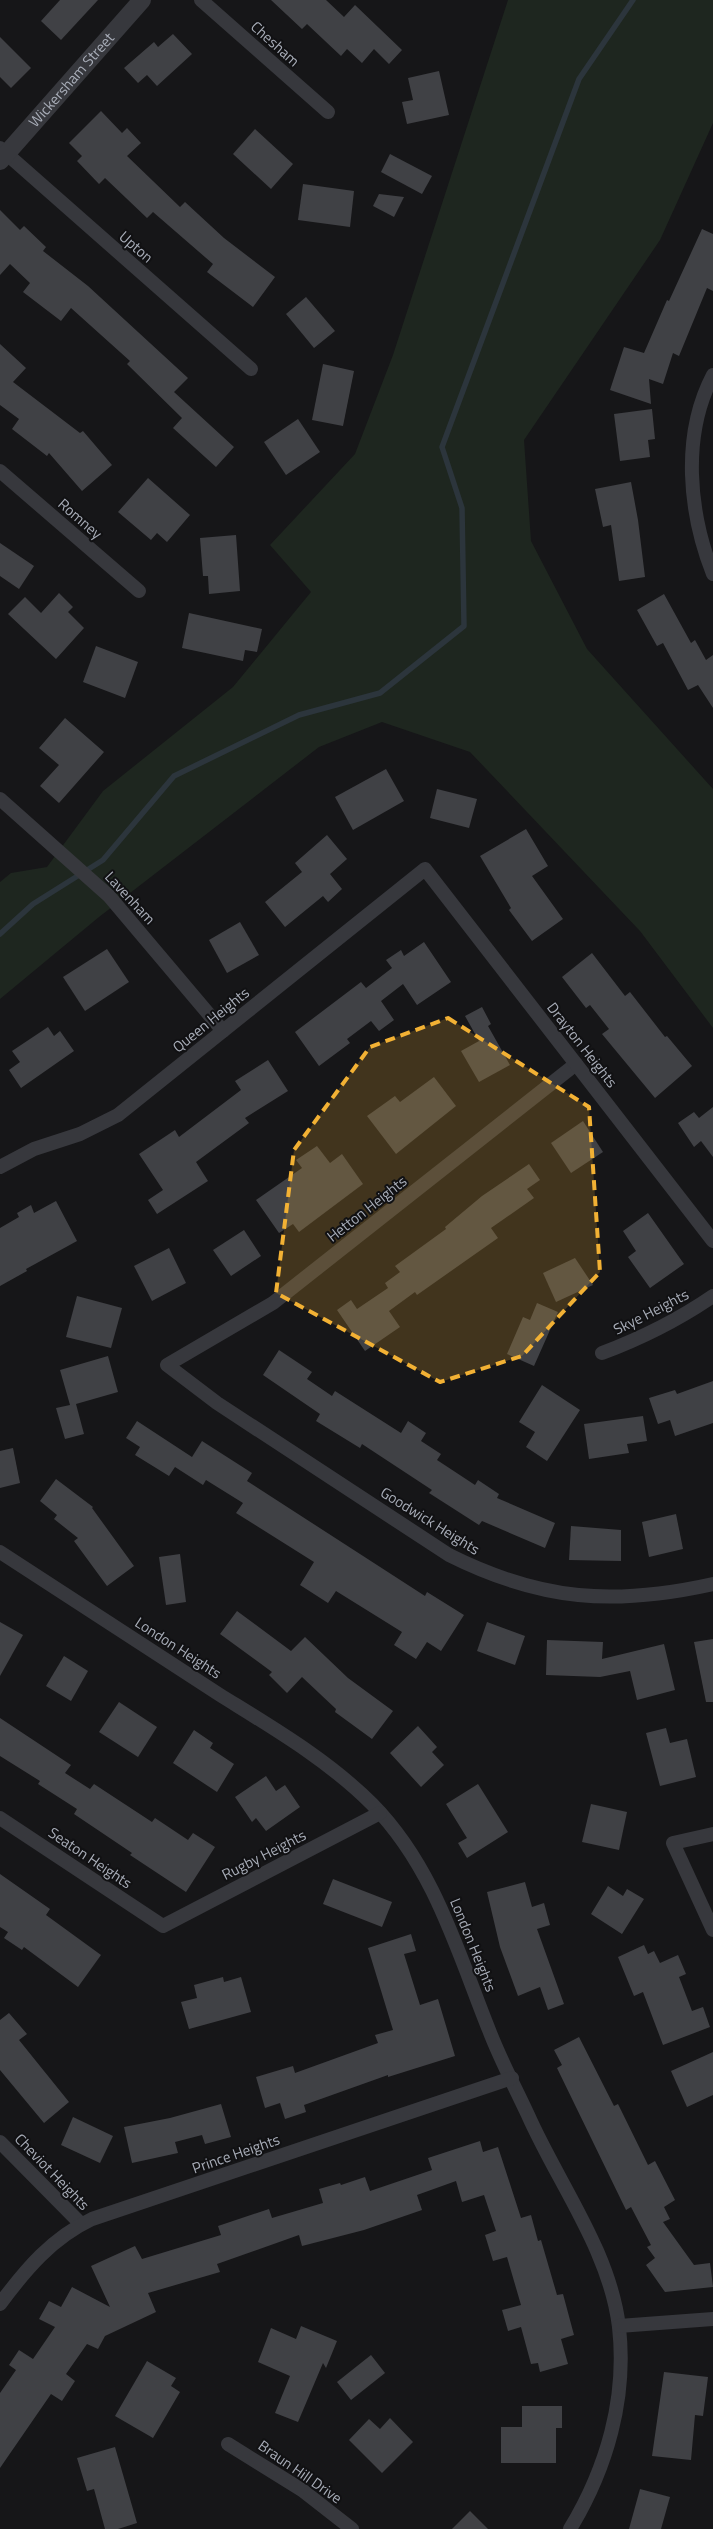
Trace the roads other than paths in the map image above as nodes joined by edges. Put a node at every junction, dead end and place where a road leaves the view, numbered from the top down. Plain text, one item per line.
1 (142, 0) edge
2 (201, 0) edge
3 (328, 112) dead end
4 (2, 154) edge
5 (251, 369) dead end
6 (713, 375) edge
7 (0, 471) edge
8 (713, 574) edge
9 (140, 591) dead end
10 (0, 799) edge
11 (424, 869) joint
12 (223, 1031) junction
13 (576, 1064) junction
14 (0, 1167) edge
15 (713, 1241) edge
16 (713, 1296) edge
17 (602, 1353) dead end
18 (167, 1365) joint
19 (0, 1552) edge
20 (713, 1584) edge
21 (380, 1814) junction
22 (0, 1818) edge
23 (713, 1834) edge
24 (163, 1926) joint
25 (713, 1930) edge
26 (512, 2078) junction
27 (0, 2142) edge
28 (81, 2224) junction
29 (0, 2304) edge
30 (713, 2319) edge
31 (619, 2326) junction
32 (228, 2444) dead end
33 (572, 2528) edge
34 (352, 2529) edge

1 - 4 street, Wickersham Street
2 - 3 street, Chesham
4 - 5 street, Upton
6 - 8 street
7 - 9 street, Romney
10 - 12 street, Lavenham
11 - 12 street, Queen Heights
11 - 13 street, Drayton Heights
12 - 14 street, Queen Heights
13 - 15 street, Drayton Heights
13 - 18 street, Hetton Heights
16 - 17 street, Skye Heights
18 - 20 street, Goodwick Heights
19 - 21 street, London Heights
21 - 24 street, Rugby Heights
21 - 26 street, London Heights
22 - 24 street, Seaton Heights
23 - 25 street
26 - 28 street, Prince Heights
26 - 31 street, London Heights
27 - 28 street, Cheviot Heights
28 - 29 street, Prince Heights
30 - 31 street
31 - 33 street, London Heights
32 - 34 street, Braun Hill Drive

